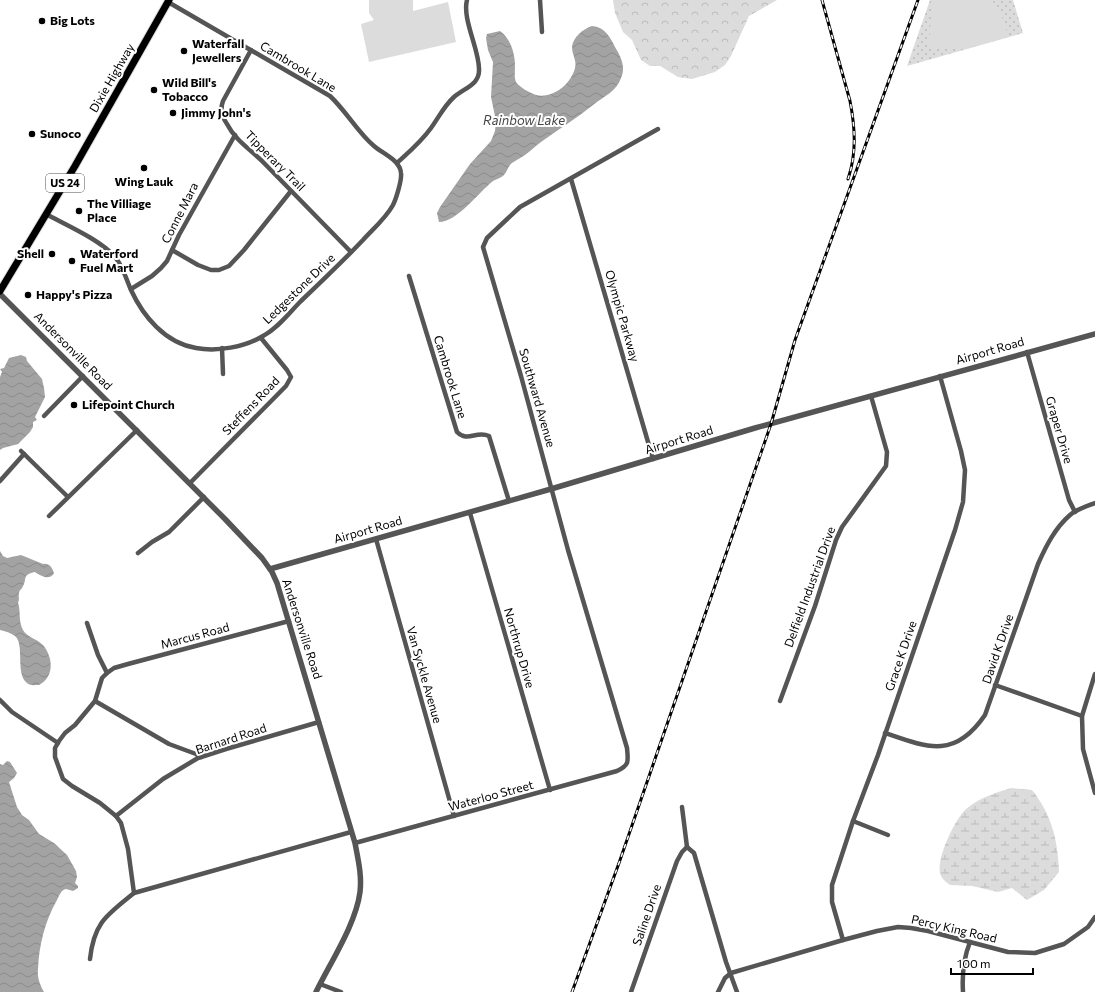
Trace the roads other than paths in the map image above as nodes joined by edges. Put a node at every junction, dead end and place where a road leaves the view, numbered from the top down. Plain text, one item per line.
1 (467, 0) edge
2 (540, 0) edge
3 (169, 1) edge
4 (542, 32) dead end
5 (251, 50) junction
6 (658, 129) dead end
7 (235, 135) junction
8 (397, 164) junction
9 (571, 179) junction
10 (291, 191) junction
11 (46, 214) junction
12 (172, 250) junction
13 (352, 252) junction
14 (409, 276) dead end
15 (131, 289) junction
16 (0, 291) edge
17 (0, 294) edge
18 (1095, 334) edge
19 (260, 338) junction
20 (222, 348) junction
21 (1027, 352) junction
22 (223, 374) dead end
23 (83, 376) junction
24 (940, 376) junction
25 (871, 396) junction
26 (44, 416) dead end
27 (137, 430) junction
28 (653, 459) junction
29 (0, 481) edge
30 (190, 483) junction
31 (551, 489) junction
32 (68, 497) junction
33 (204, 497) junction
34 (509, 501) junction
35 (1095, 503) edge
36 (1075, 512) junction
37 (470, 513) junction
38 (49, 516) dead end
39 (376, 539) junction
40 (138, 553) dead end
41 (270, 569) junction
42 (288, 621) junction
43 (87, 623) dead end
44 (107, 673) junction
45 (1095, 674) edge
46 (995, 686) junction
47 (0, 700) edge
48 (95, 701) junction
49 (780, 701) dead end
50 (1082, 716) junction
51 (319, 722) junction
52 (885, 733) junction
53 (58, 743) junction
54 (201, 757) junction
55 (628, 761) joint
56 (550, 790) junction
57 (1095, 793) edge
58 (682, 807) dead end
59 (116, 816) junction
60 (454, 816) junction
61 (853, 821) junction
62 (351, 832) junction
63 (888, 835) dead end
64 (355, 843) junction
65 (687, 847) junction
66 (134, 893) junction
67 (1095, 917) edge
68 (843, 940) junction
69 (970, 942) junction
70 (90, 959) dead end
71 (731, 973) junction
72 (320, 984) junction
73 (316, 992) edge
74 (341, 992) edge
75 (631, 992) edge
76 (718, 992) edge
77 (737, 992) edge
78 (963, 992) edge

1 - 8 street
2 - 4 street
3 - 5 street, Cambrook Lane
3 - 11 main road, Dixie Highway / US 24
5 - 7 street, Tipperary Trail
5 - 8 street, Cambrook Lane
6 - 9 street, Southward Avenue
7 - 10 street, Tipperary Trail
7 - 12 street, Conne Mara
8 - 13 street, Ledgestone Drive
9 - 28 street, Olympic Parkway
9 - 31 street, Southward Avenue
10 - 12 street
10 - 13 street, Tipperary Trail
11 - 15 street, Ledgestone Drive
11 - 16 main road, Dixie Highway / US 24
12 - 15 street, Conne Mara
13 - 19 street, Ledgestone Drive
14 - 34 street, Cambrook Lane
15 - 20 street, Ledgestone Drive
17 - 23 street, Andersonville Road
18 - 21 street, Airport Road
19 - 20 street, Ledgestone Drive
19 - 30 street, Steffens Road
20 - 22 street
21 - 24 street, Airport Road
21 - 36 street, Graper Drive
23 - 26 street
23 - 27 street, Andersonville Road
24 - 25 street, Airport Road
24 - 52 street, Grace K Drive
25 - 28 street, Airport Road
25 - 49 street, Delfield Industrial Drive
27 - 30 street, Andersonville Road
27 - 32 street
28 - 31 street, Airport Road
29 - 32 street
30 - 33 street, Andersonville Road
31 - 34 street, Airport Road
31 - 55 street, Southward Avenue
32 - 38 street
33 - 40 street
33 - 41 street, Andersonville Road
34 - 37 street, Airport Road
35 - 36 street, David K Drive
36 - 46 street, David K Drive
37 - 39 street, Airport Road
37 - 56 street, Northrup Drive
39 - 41 street, Airport Road
39 - 60 street, Van Syckle Avenue
41 - 42 street, Andersonville Road
42 - 44 street, Marcus Road
42 - 51 street, Andersonville Road
43 - 44 street
44 - 48 street
45 - 50 street
46 - 50 street
46 - 52 street, David K Drive
47 - 53 street
48 - 53 street
48 - 54 street
50 - 57 street
51 - 54 street, Barnard Road
51 - 62 street, Andersonville Road
52 - 61 street, Grace K Drive
53 - 59 street
54 - 59 street, Barnard Road
55 - 56 street, Waterloo Street
56 - 60 street, Waterloo Street
58 - 65 street
59 - 66 street
60 - 64 street, Waterloo Street
61 - 63 street
61 - 68 street, Grace K Drive
62 - 64 street, Andersonville Road
62 - 66 street
64 - 72 street, Andersonville Road
65 - 71 street
65 - 75 street, Saline Drive
66 - 70 street
67 - 69 street, Percy King Road
68 - 69 street, Percy King Road
68 - 71 street, Percy King Road
69 - 78 street
71 - 76 street
71 - 77 street
72 - 73 street, Andersonville Road
72 - 74 street

